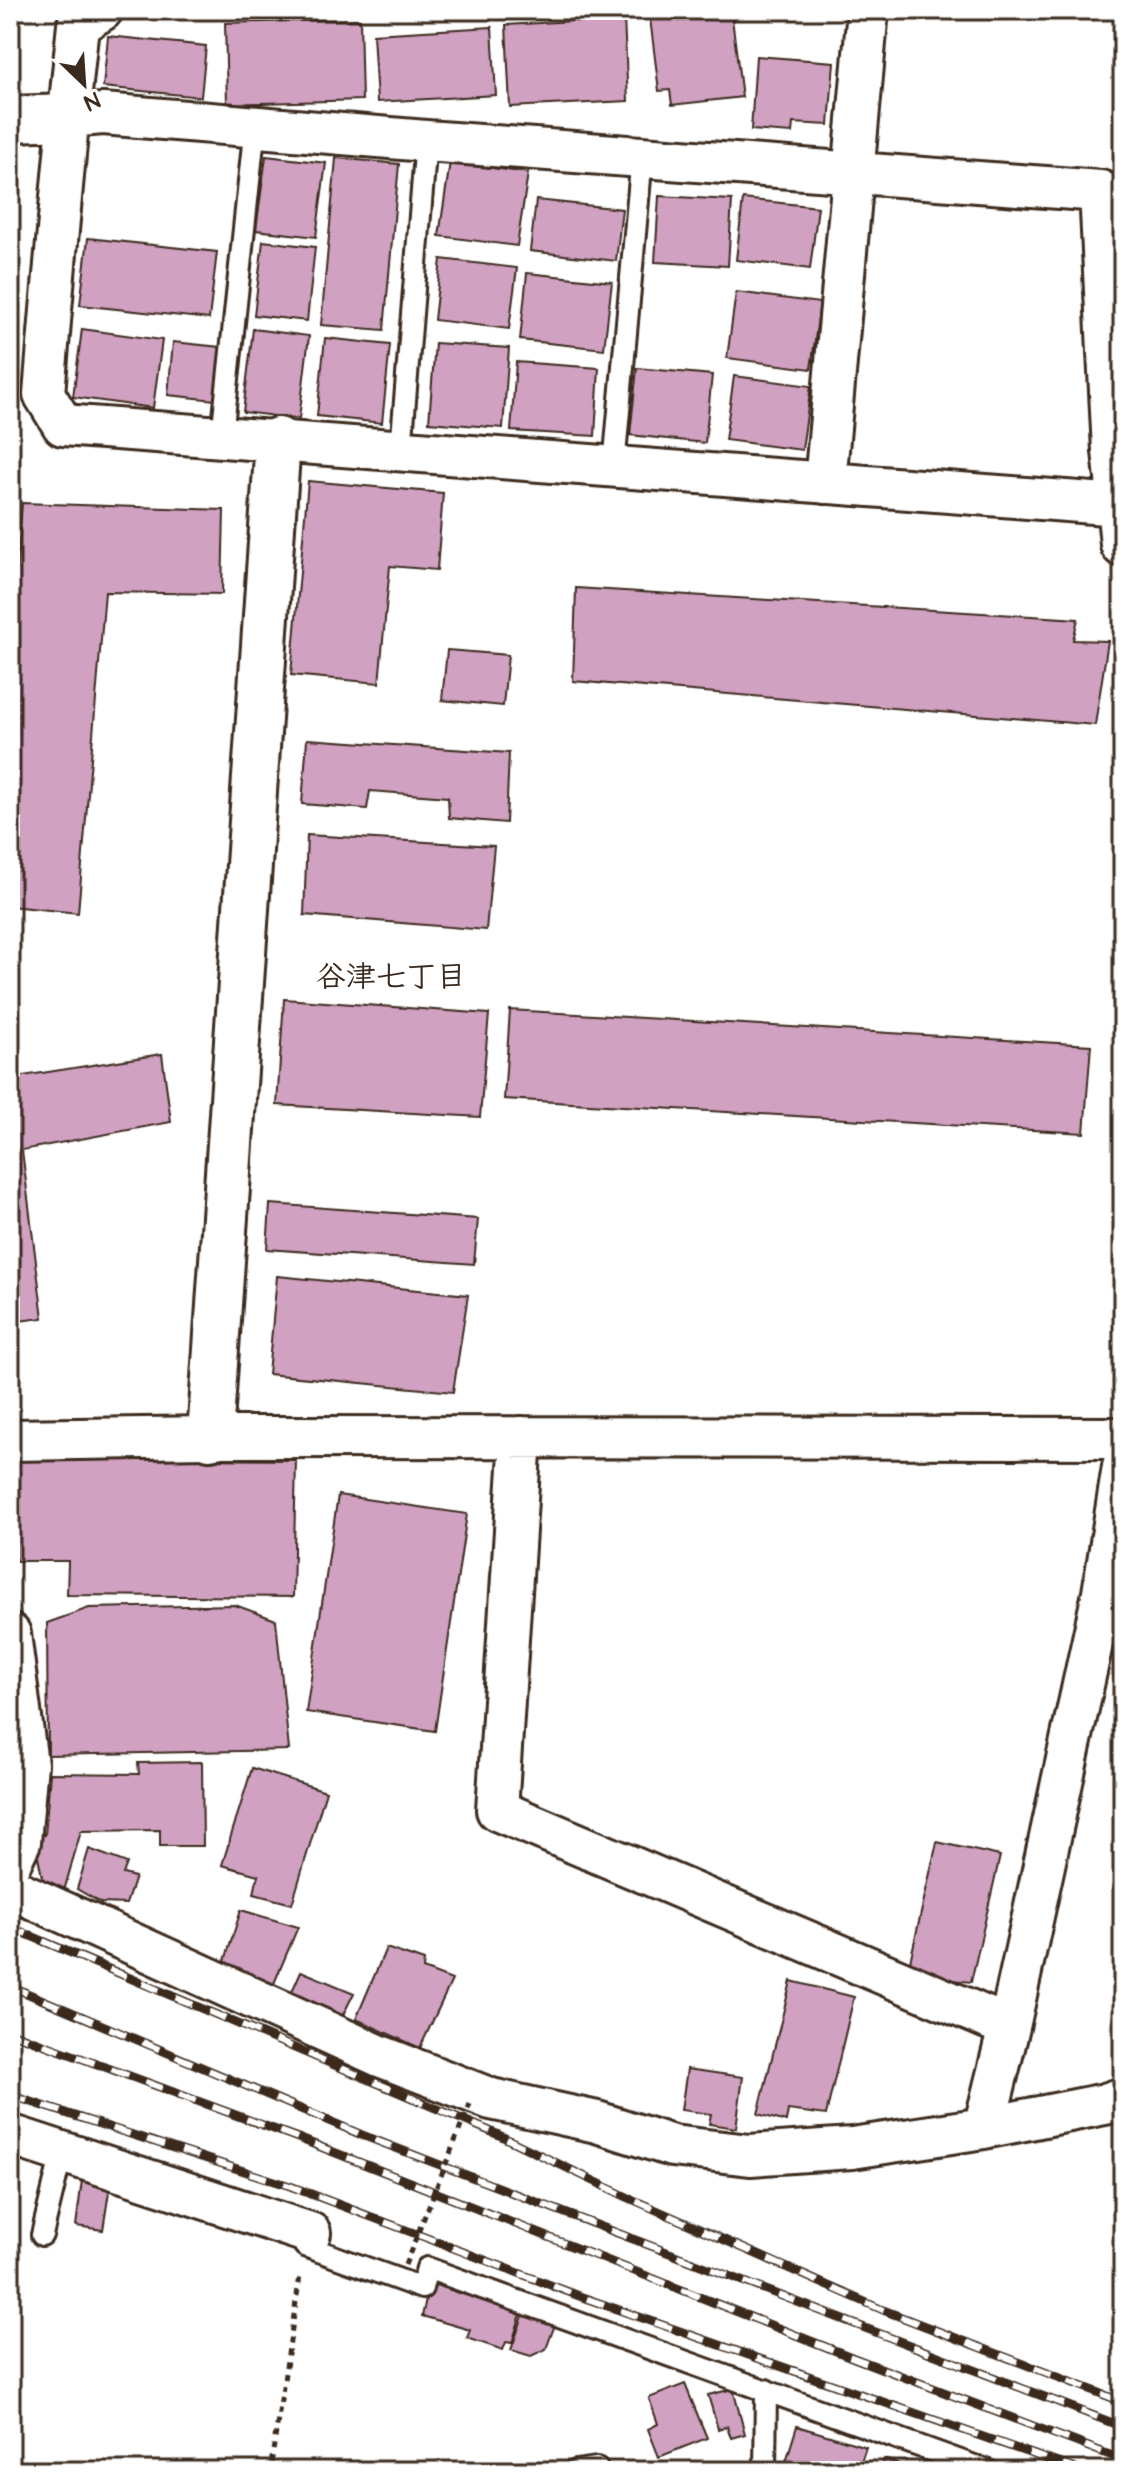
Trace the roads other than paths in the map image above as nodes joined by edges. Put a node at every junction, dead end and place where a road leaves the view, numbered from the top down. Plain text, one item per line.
1 (102, 10) edge
2 (868, 10) edge
3 (68, 117) junction
4 (10, 119) edge
5 (255, 125) junction
6 (426, 141) junction
7 (642, 156) junction
8 (853, 171) junction
9 (222, 436) junction
10 (278, 440) junction
11 (401, 450) junction
12 (1118, 451) edge
13 (614, 466) junction
14 (825, 483) junction
15 (1121, 524) edge
16 (210, 1437) junction
17 (521, 1437) junction
18 (1123, 1438) edge
19 (10, 1440) edge
20 (1123, 1467) edge
21 (1113, 1596) edge
22 (10, 1634) edge
23 (10, 1863) edge
24 (10, 1888) edge
25 (1009, 2027) junction
26 (1123, 2098) edge
27 (984, 2128) junction
28 (10, 2135) edge
29 (62, 2152) junction
30 (42, 2235) dead end
31 (307, 2239) joint
32 (766, 2390) junction
33 (576, 2471) edge
34 (597, 2471) edge
35 (765, 2471) edge
36 (988, 2471) edge

1 - 3 street
2 - 8 street
3 - 4 street
3 - 5 street
3 - 9 street
5 - 6 street
5 - 9 lane
6 - 7 street
6 - 11 lane
7 - 8 street
7 - 13 lane
8 - 12 street
8 - 14 street
9 - 10 street
10 - 11 street
10 - 16 street
11 - 13 street
12 - 15 street
13 - 14 street
14 - 15 street
16 - 17 street
16 - 19 street
17 - 18 street
17 - 25 street
20 - 21 street
21 - 25 street
22 - 23 street
24 - 27 street
25 - 27 street
26 - 27 street
28 - 29 street
29 - 30 lane
29 - 31 street
31 - 32 lane
32 - 35 lane
32 - 36 lane
33 - 34 lane

